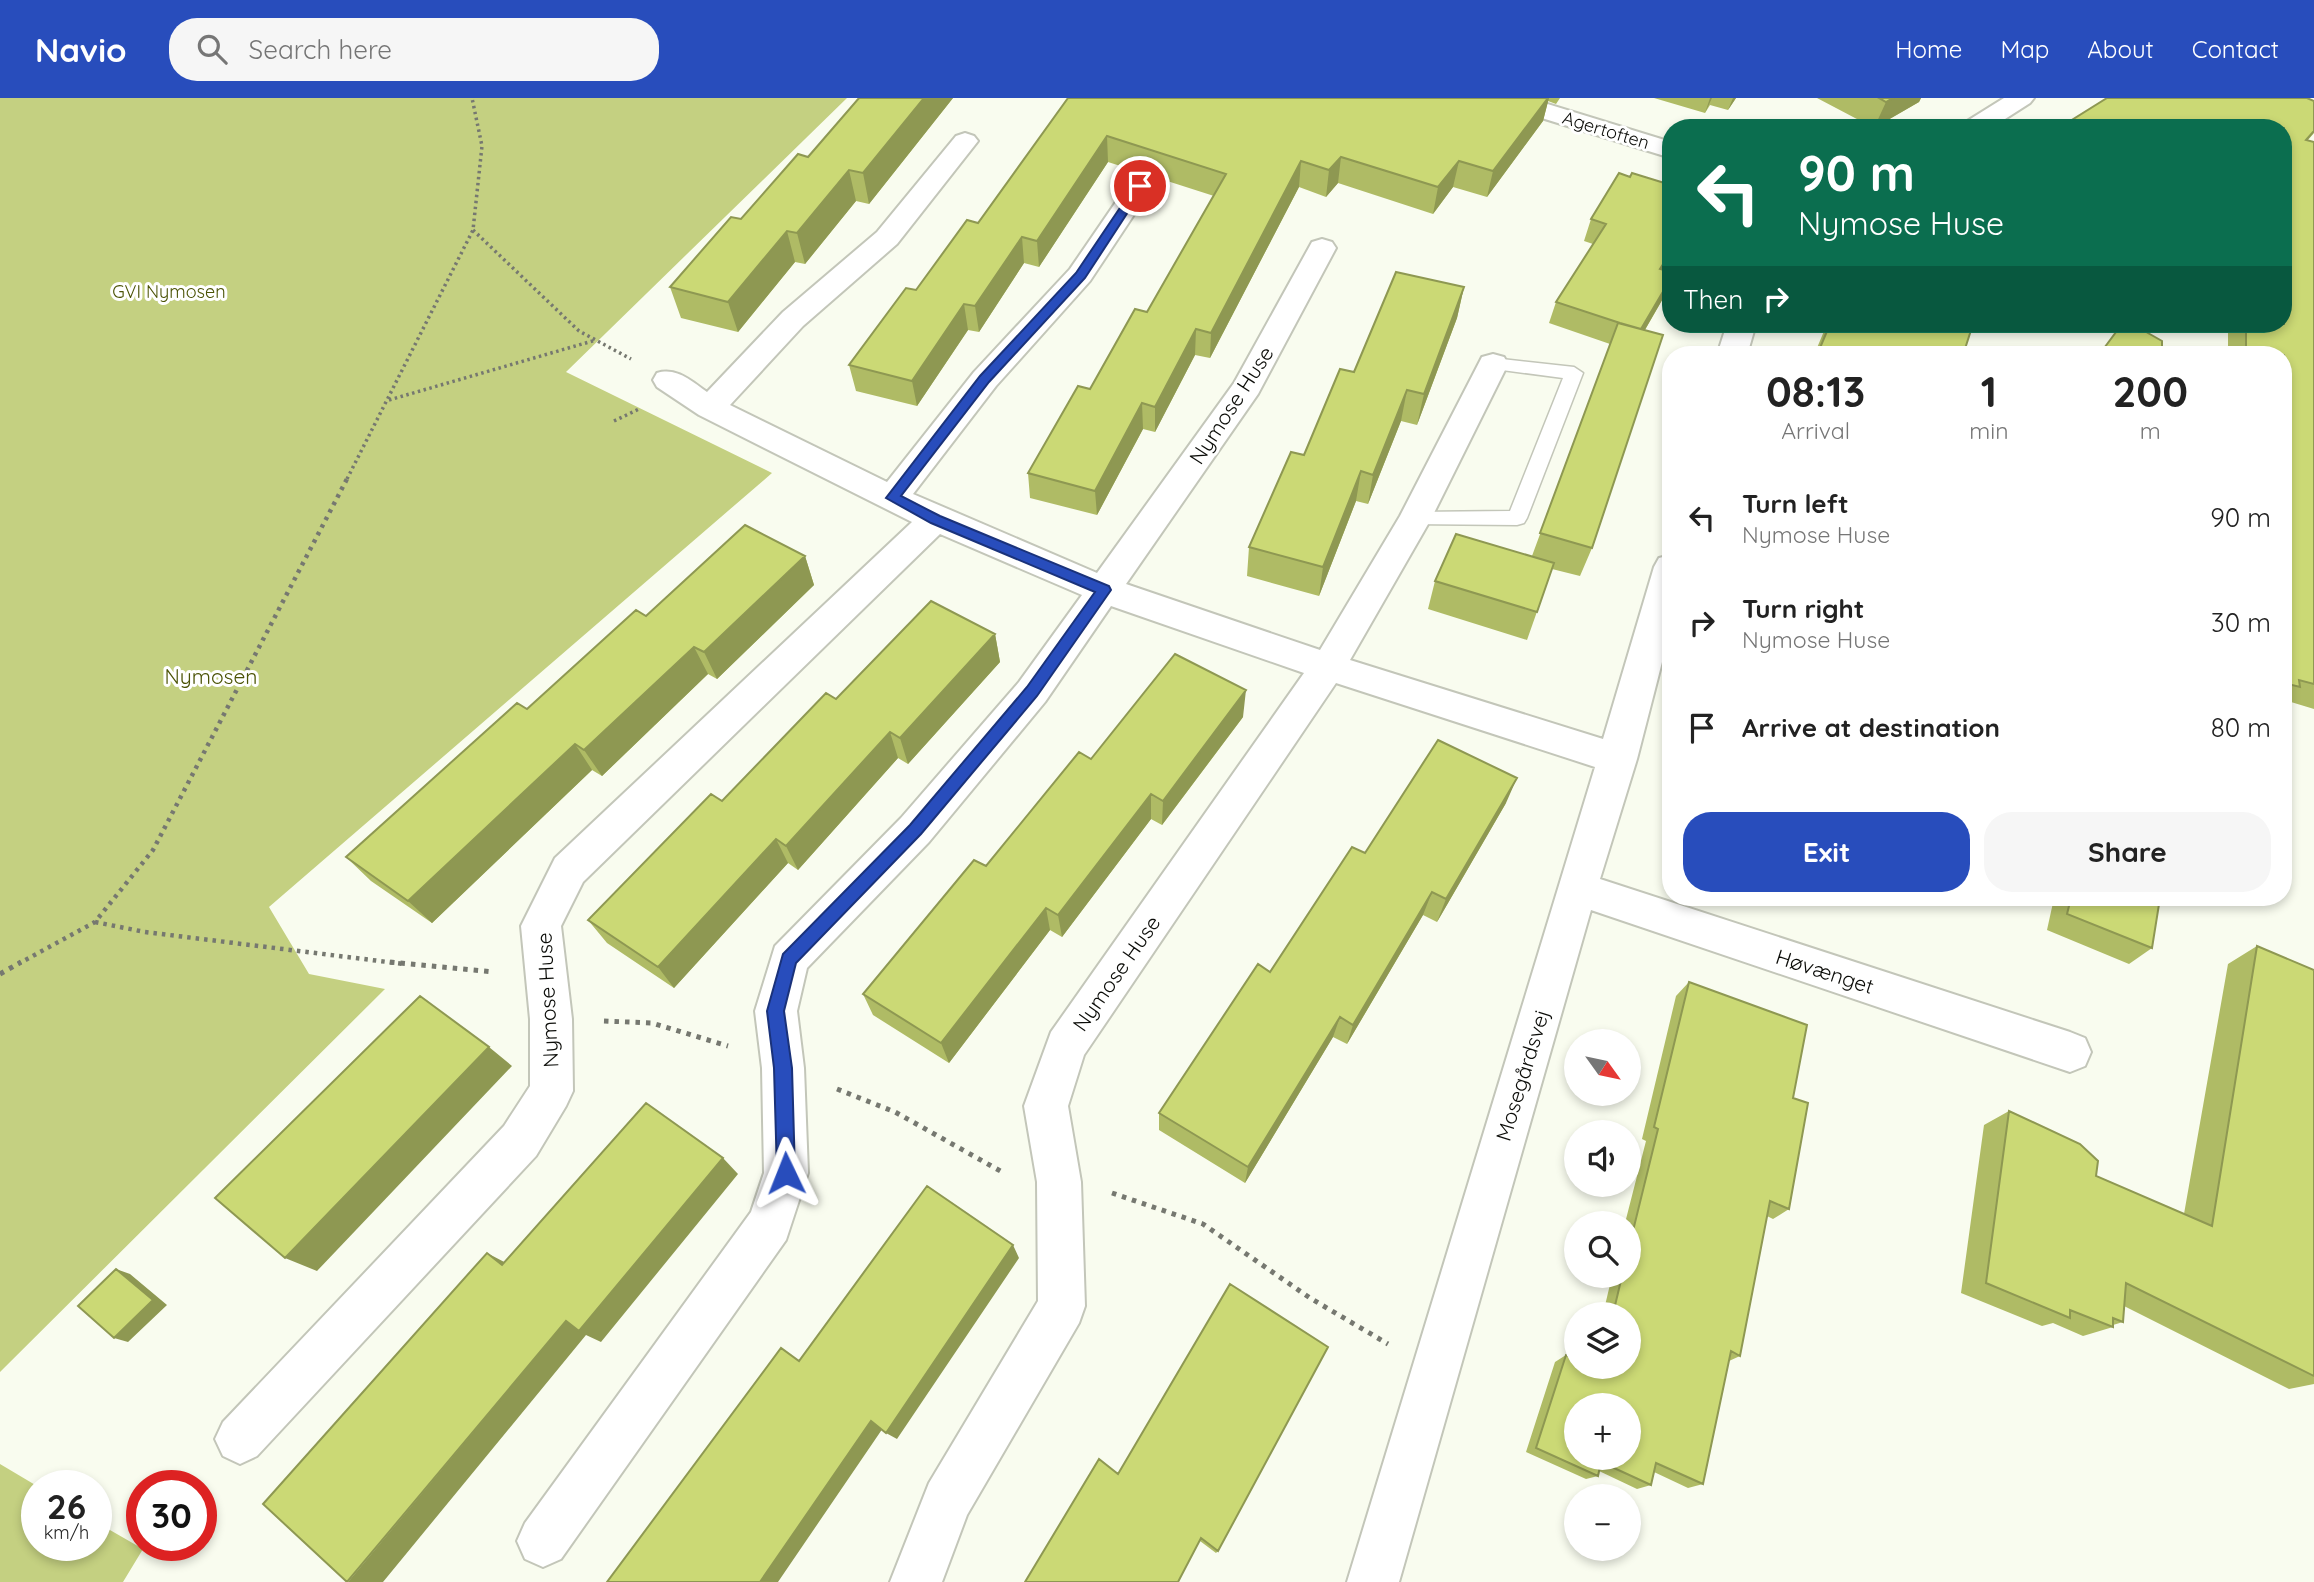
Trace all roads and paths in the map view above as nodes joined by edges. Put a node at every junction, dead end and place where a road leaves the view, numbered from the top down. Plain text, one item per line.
1 (472, 98) edge
2 (1502, 98) edge
3 (2021, 98) edge
4 (1987, 119) edge
5 (965, 141) dead end
6 (1662, 147) edge
7 (1140, 186) dead end
8 (473, 230) junction
9 (1322, 248) dead end
10 (596, 340) junction
11 (1493, 364) joint
12 (668, 380) joint
13 (388, 400) junction
14 (710, 408) junction
15 (892, 498) junction
16 (935, 519) junction
17 (1415, 519) junction
18 (1104, 590) junction
19 (1662, 600) edge
20 (1328, 667) junction
21 (1618, 759) junction
22 (1579, 889) junction
23 (0, 974) edge
24 (2070, 1052) dead end
25 (240, 1439) dead end
26 (543, 1541) dead end
27 (916, 1582) edge
28 (1373, 1582) edge

1 - 8 path
2 - 6 street, Agertoften
3 - 4 street
5 - 14 street
7 - 15 street
8 - 10 path
8 - 13 path
9 - 18 street, Nymose Huse
10 - 12 path
10 - 13 path
11 - 17 street, Nymose Huse
11 - 17 lane
12 - 14 street
13 - 23 path
14 - 15 street
15 - 16 street
16 - 18 street
16 - 25 street, Nymose Huse
17 - 20 street, Nymose Huse
18 - 20 street
18 - 26 street, Nymose Huse
19 - 21 street, Mosegårdsvej
20 - 21 street
20 - 27 street, Nymose Huse
21 - 22 street, Mosegårdsvej
22 - 24 street, Høvænget
22 - 28 street, Mosegårdsvej

